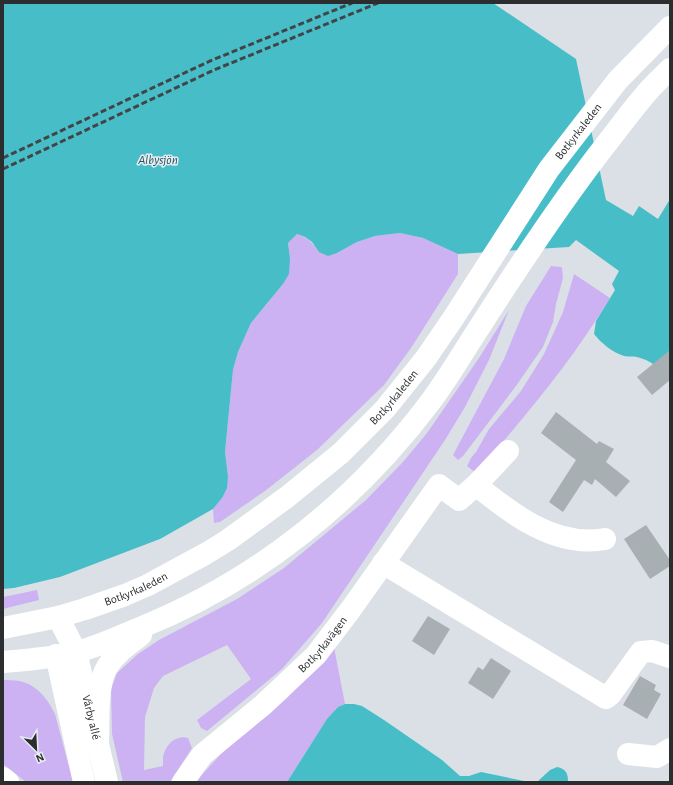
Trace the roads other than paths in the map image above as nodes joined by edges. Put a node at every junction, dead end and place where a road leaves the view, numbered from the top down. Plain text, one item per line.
1 (670, 27) edge
2 (670, 69) edge
3 (508, 451) dead end
4 (476, 484) junction
5 (605, 538) dead end
6 (384, 563) junction
7 (58, 617) junction
8 (162, 619) junction
9 (3, 628) edge
10 (66, 653) junction
11 (670, 657) edge
12 (3, 662) edge
13 (98, 747) junction
14 (670, 749) edge
15 (628, 754) dead end
16 (3, 778) edge
17 (8, 782) edge
18 (84, 782) edge
19 (107, 782) edge
20 (183, 782) edge

1 - 7 main road, Botkyrkaleden
2 - 8 main road
3 - 4 main road
4 - 5 main road
4 - 6 main road, Botkyrkavägen
6 - 11 main road
6 - 20 main road, Botkyrkavägen
7 - 9 main road, Botkyrkaleden
7 - 10 main road
8 - 10 main road
8 - 13 main road
10 - 12 main road
10 - 13 main road, Vårby allé
10 - 18 main road, Vårby allé
13 - 19 main road, Vårby allé
14 - 15 main road
16 - 17 main road

